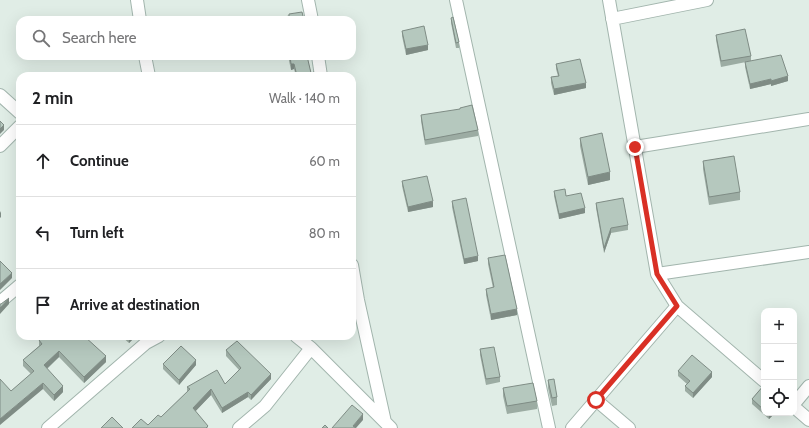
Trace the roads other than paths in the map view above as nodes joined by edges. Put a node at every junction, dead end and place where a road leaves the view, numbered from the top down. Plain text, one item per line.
1 (137, 0) edge
2 (308, 0) edge
3 (456, 0) edge
4 (609, 0) edge
5 (708, 0) edge
6 (139, 16) edge
7 (311, 16) edge
8 (612, 19) junction
9 (146, 60) edge
10 (319, 60) edge
11 (148, 72) edge
12 (320, 72) edge
13 (0, 95) edge
14 (16, 109) edge
15 (809, 119) edge
16 (16, 130) edge
17 (0, 146) edge
18 (635, 147) junction
19 (809, 252) edge
20 (657, 274) junction
21 (16, 288) edge
22 (356, 288) edge
23 (0, 302) edge
24 (677, 306) junction
25 (152, 340) edge
26 (301, 340) edge
27 (311, 348) junction
28 (763, 380) edge
29 (809, 386) edge
30 (596, 400) junction
31 (797, 401) edge
32 (797, 408) edge
33 (809, 420) edge
34 (388, 425) edge
35 (48, 428) edge
36 (239, 428) edge
37 (549, 428) edge
38 (572, 428) edge
39 (629, 428) edge

1 - 6 street
2 - 7 street
3 - 37 street
4 - 8 street
5 - 8 street
8 - 18 street
9 - 11 street
10 - 12 street
13 - 14 street
15 - 18 street
16 - 17 street
18 - 20 street
19 - 20 street
20 - 24 street
21 - 23 street
22 - 34 street
24 - 28 street
24 - 30 street
25 - 35 street
26 - 27 street
27 - 34 street
27 - 36 street
29 - 31 street
30 - 38 street
30 - 39 street
32 - 33 street

